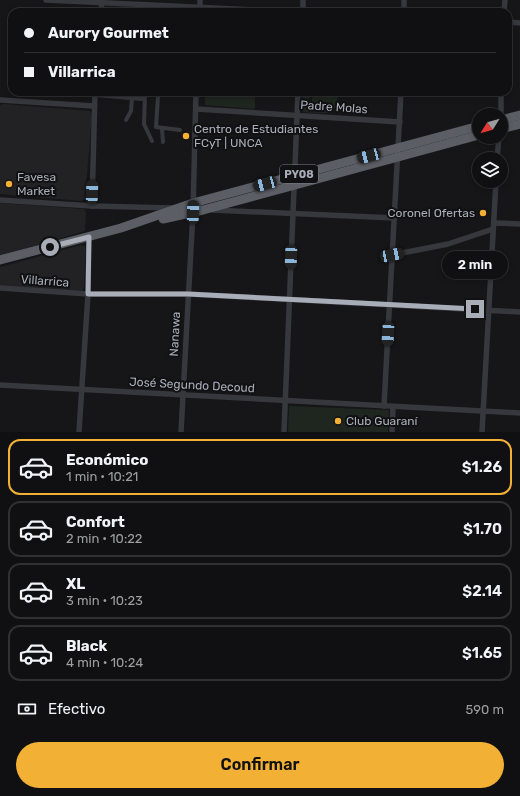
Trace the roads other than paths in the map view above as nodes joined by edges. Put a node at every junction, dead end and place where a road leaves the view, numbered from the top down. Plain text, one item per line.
1 (46, 0) edge
2 (102, 1) edge
3 (178, 8) edge
4 (95, 96) edge
5 (126, 96) edge
6 (143, 96) edge
7 (143, 96) edge
8 (158, 96) edge
9 (196, 96) edge
10 (298, 96) edge
11 (401, 96) edge
12 (501, 96) edge
13 (132, 98) junction
14 (0, 100) edge
15 (94, 106) junction
16 (196, 108) junction
17 (501, 108) edge
18 (297, 115) junction
19 (520, 115) edge
20 (508, 118) edge
21 (126, 120) dead end
22 (400, 122) junction
23 (520, 124) edge
24 (508, 127) edge
25 (472, 128) edge
26 (162, 129) junction
27 (180, 130) dead end
28 (472, 136) edge
29 (152, 140) dead end
30 (163, 142) dead end
31 (398, 152) junction
32 (294, 180) junction
33 (496, 188) edge
34 (0, 200) edge
35 (92, 206) junction
36 (180, 208) junction
37 (193, 208) junction
38 (203, 210) junction
39 (292, 214) junction
40 (395, 218) junction
41 (520, 224) edge
42 (494, 226) junction
43 (121, 228) junction
44 (89, 237) junction
45 (392, 255) junction
46 (0, 260) edge
47 (0, 288) edge
48 (88, 294) junction
49 (188, 294) junction
50 (289, 300) junction
51 (390, 305) junction
52 (489, 310) junction
53 (520, 312) edge
54 (0, 385) edge
55 (82, 390) junction
56 (183, 396) junction
57 (285, 401) junction
58 (384, 406) junction
59 (393, 407) junction
60 (483, 411) junction
61 (520, 413) edge
62 (79, 432) edge
63 (181, 432) edge
64 (284, 432) edge
65 (392, 432) edge
66 (482, 432) edge

1 - 2 street
2 - 3 street
4 - 15 street
5 - 13 street
6 - 13 street
7 - 29 street
8 - 26 street
9 - 16 street, Nanawa
10 - 18 street
11 - 22 street
12 - 17 street
13 - 21 street
14 - 15 street
15 - 35 street
16 - 18 street, Padre Molas
16 - 37 street, Nanawa
18 - 22 street, Padre Molas
18 - 32 street
19 - 20 highway
22 - 31 street
23 - 24 highway
25 - 31 highway, PY08
26 - 27 street
26 - 30 street
28 - 31 highway, PY08
31 - 32 highway, PY08
31 - 40 street
32 - 37 highway, PY08
32 - 38 highway, PY08
32 - 39 street
33 - 42 street
34 - 35 street
35 - 36 street
36 - 37 highway, PY08
36 - 43 highway, PY08
37 - 38 highway, PY08
37 - 43 highway, PY08
37 - 49 street, Nanawa
38 - 39 street
39 - 40 street
39 - 50 street
40 - 45 street
41 - 42 street
42 - 45 street
42 - 52 street
43 - 44 highway, PY08
44 - 46 highway, PY08
44 - 48 street
45 - 51 street
47 - 48 street, Villarrica
48 - 49 street, Villarrica
48 - 55 street
49 - 50 street, Villarrica
49 - 56 street, Nanawa
50 - 51 street, Villarrica
50 - 57 street
51 - 52 street, Villarrica
51 - 58 street
52 - 53 street, Villarrica
52 - 60 street
54 - 55 street, José Segundo Decoud
55 - 56 street, José Segundo Decoud
55 - 62 street
56 - 57 street, José Segundo Decoud
56 - 63 street, Nanawa
57 - 58 street, José Segundo Decoud
57 - 64 street
58 - 59 street, José Segundo Decoud
59 - 60 street, José Segundo Decoud
59 - 65 street
60 - 61 street, José Segundo Decoud
60 - 66 street

